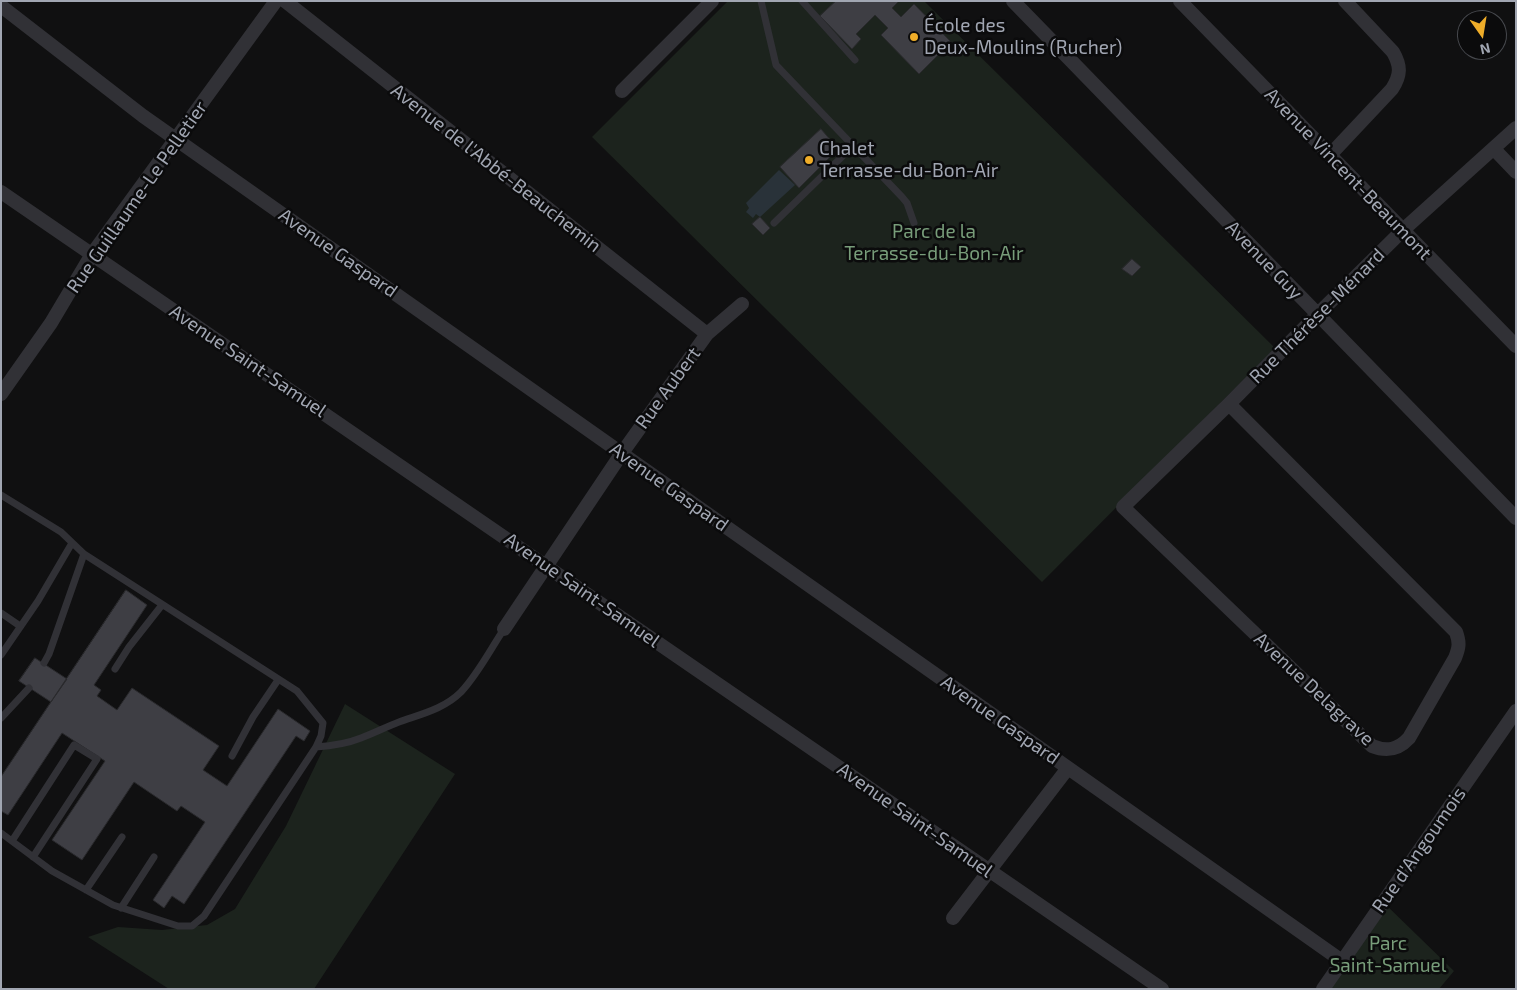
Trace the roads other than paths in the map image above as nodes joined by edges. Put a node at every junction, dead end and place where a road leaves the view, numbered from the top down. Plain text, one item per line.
1 (276, 1) edge
2 (285, 1) edge
3 (712, 1) edge
4 (761, 1) edge
5 (802, 1) edge
6 (1013, 1) edge
7 (1180, 1) edge
8 (1345, 1) edge
9 (1, 6) edge
10 (855, 60) dead end
11 (622, 90) dead end
12 (1516, 128) edge
13 (176, 139) junction
14 (854, 145) junction
15 (1494, 149) junction
16 (1330, 155) junction
17 (1516, 172) edge
18 (1, 192) edge
19 (774, 223) dead end
20 (914, 223) dead end
21 (1403, 230) junction
22 (92, 254) junction
23 (742, 304) dead end
24 (1316, 315) junction
25 (707, 334) junction
26 (1516, 346) edge
27 (1, 394) edge
28 (1229, 404) junction
29 (622, 453) junction
30 (1, 495) edge
31 (1123, 507) joint
32 (1516, 518) edge
33 (72, 543) junction
34 (84, 554) junction
35 (546, 565) junction
36 (162, 605) junction
37 (1, 613) edge
38 (20, 626) junction
39 (504, 629) joint
40 (1, 655) edge
41 (44, 663) dead end
42 (115, 669) dead end
43 (278, 680) junction
44 (29, 688) dead end
45 (1516, 712) edge
46 (1, 718) edge
47 (316, 748) junction
48 (232, 756) dead end
49 (1068, 768) junction
50 (1, 833) edge
51 (122, 837) dead end
52 (12, 840) junction
53 (33, 856) junction
54 (154, 857) dead end
55 (990, 871) junction
56 (86, 890) junction
57 (121, 908) junction
58 (953, 918) dead end
59 (1342, 961) junction
60 (1162, 989) edge
61 (1323, 989) edge

1 - 13 street, Rue Guillaume-Le Pelletier
2 - 25 street, Avenue de l'Abbé-Beauchemin
3 - 11 street
4 - 14 lane
5 - 10 lane
6 - 24 street, Avenue Guy
7 - 16 street, Avenue Vincent-Beaumont
8 - 16 street
9 - 13 street, Avenue Gaspard
12 - 15 street, Rue Thérèse-Ménard
13 - 22 street, Rue Guillaume-Le Pelletier
13 - 29 street, Avenue Gaspard
14 - 19 lane
14 - 20 lane
15 - 17 street
15 - 21 street, Rue Thérèse-Ménard
16 - 21 street, Avenue Vincent-Beaumont
18 - 22 street, Avenue Saint-Samuel
21 - 24 street, Rue Thérèse-Ménard
21 - 26 street, Avenue Vincent-Beaumont
22 - 27 street, Rue Guillaume-Le Pelletier
22 - 35 street, Avenue Saint-Samuel
23 - 25 street, Rue Aubert
24 - 28 street, Rue Thérèse-Ménard
24 - 32 street, Avenue Guy
25 - 29 street, Rue Aubert
28 - 31 street, Rue Thérèse-Ménard
28 - 31 street, Avenue Delagrave
29 - 35 street, Rue Aubert
29 - 49 street, Avenue Gaspard
30 - 33 lane
33 - 34 lane
33 - 38 lane
34 - 36 lane
34 - 41 lane
35 - 39 street, Rue Aubert
35 - 55 street, Avenue Saint-Samuel
36 - 42 lane
36 - 43 lane
37 - 38 lane
38 - 40 lane
39 - 47 lane
43 - 47 lane
43 - 48 lane
44 - 46 lane
45 - 59 street, Rue d'Angoumois
47 - 57 lane
49 - 55 street
49 - 59 street, Avenue Gaspard
50 - 52 lane
51 - 56 lane
52 - 53 lane
52 - 53 lane
53 - 56 lane
54 - 57 lane
55 - 58 street
55 - 60 street, Avenue Saint-Samuel
56 - 57 lane
59 - 61 street, Rue d'Angoumois

